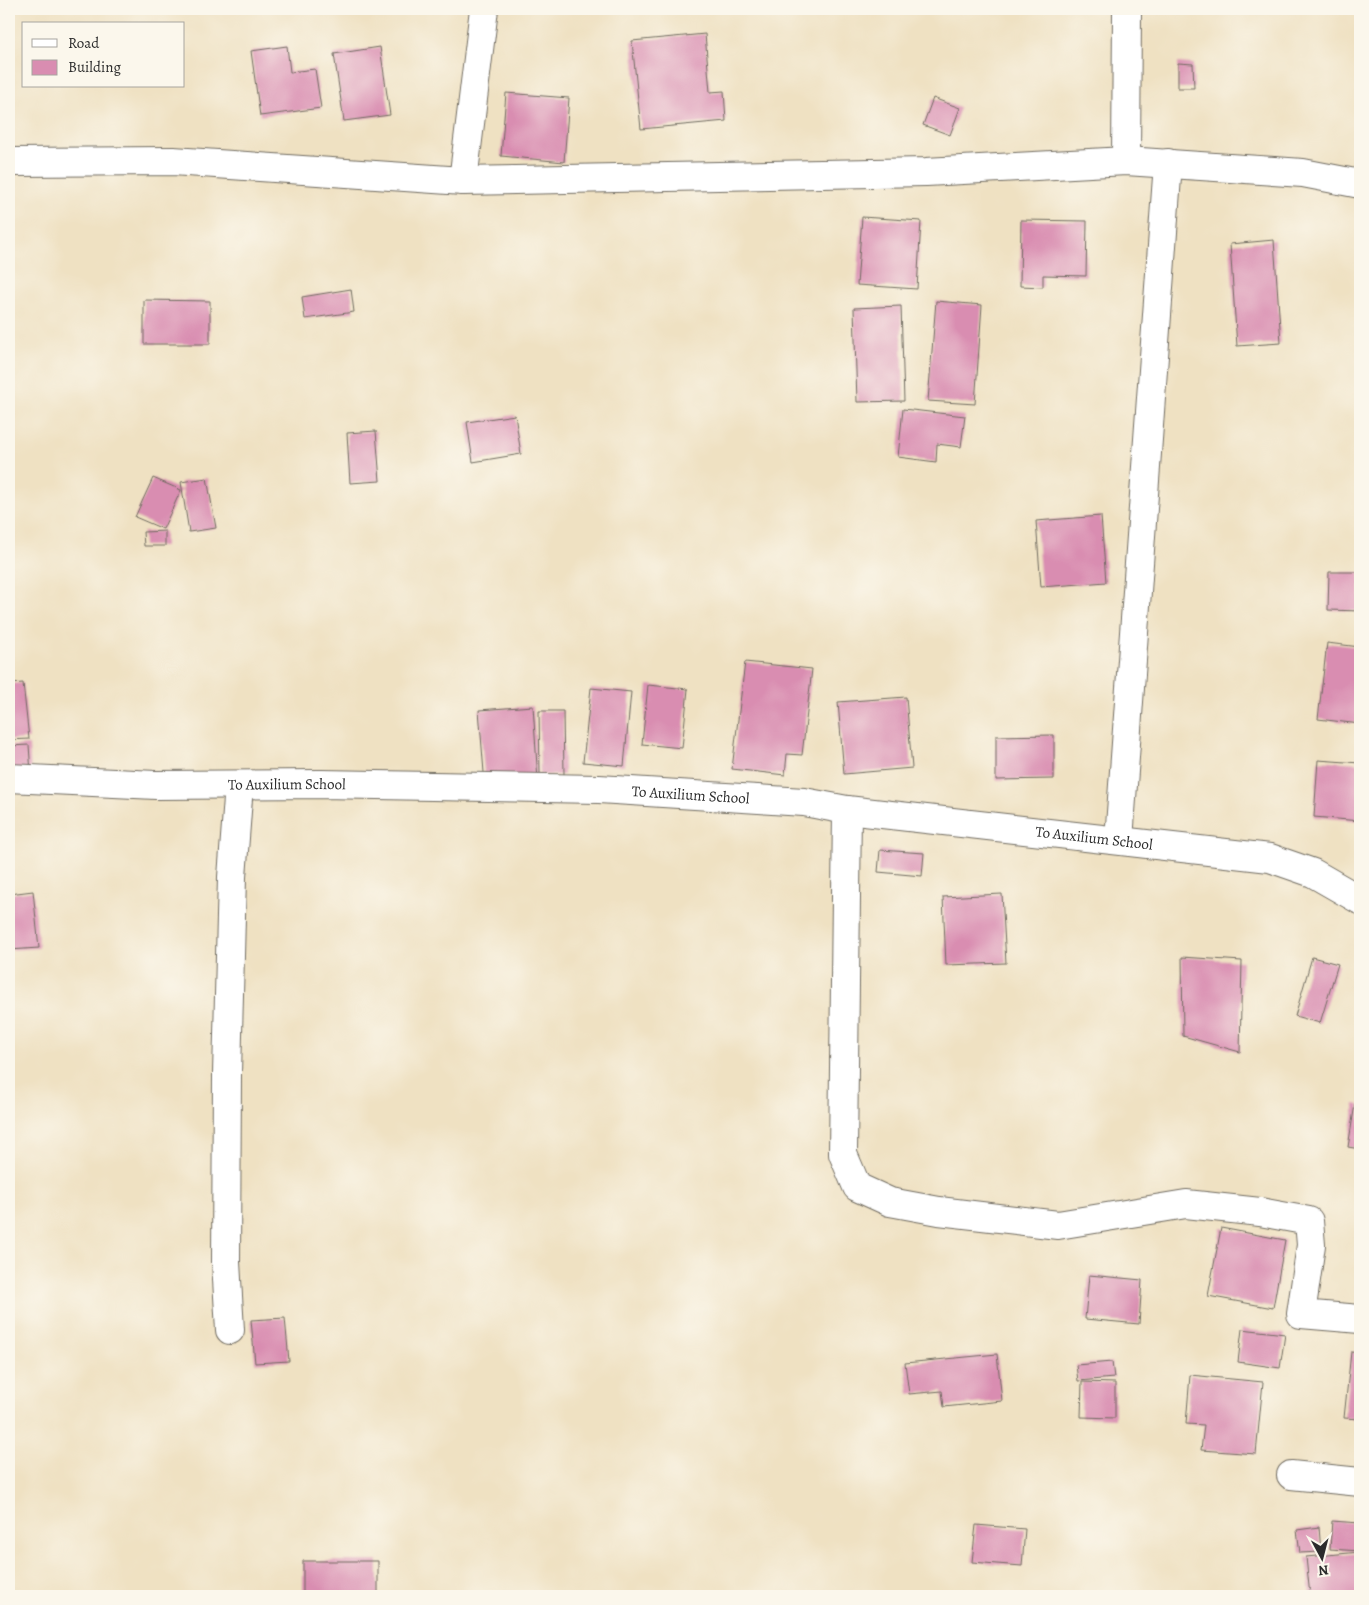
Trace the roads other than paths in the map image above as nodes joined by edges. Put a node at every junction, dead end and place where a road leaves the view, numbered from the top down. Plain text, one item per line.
1 (484, 9) edge
2 (1127, 9) edge
3 (1126, 161) junction
4 (9, 162) edge
5 (1168, 163) junction
6 (463, 181) junction
7 (1360, 184) edge
8 (9, 778) edge
9 (239, 785) junction
10 (847, 810) junction
11 (1119, 840) junction
12 (1360, 900) edge
13 (1360, 1319) edge
14 (230, 1330) dead end
15 (1291, 1475) dead end
16 (1360, 1482) edge

1 - 6 street
2 - 3 street
3 - 5 street
3 - 6 street
4 - 6 street
5 - 7 street
5 - 11 street
8 - 9 street, To Auxilium School
9 - 10 street, To Auxilium School
9 - 14 street
10 - 11 street, To Auxilium School
10 - 13 street
11 - 12 street, To Auxilium School
15 - 16 street

